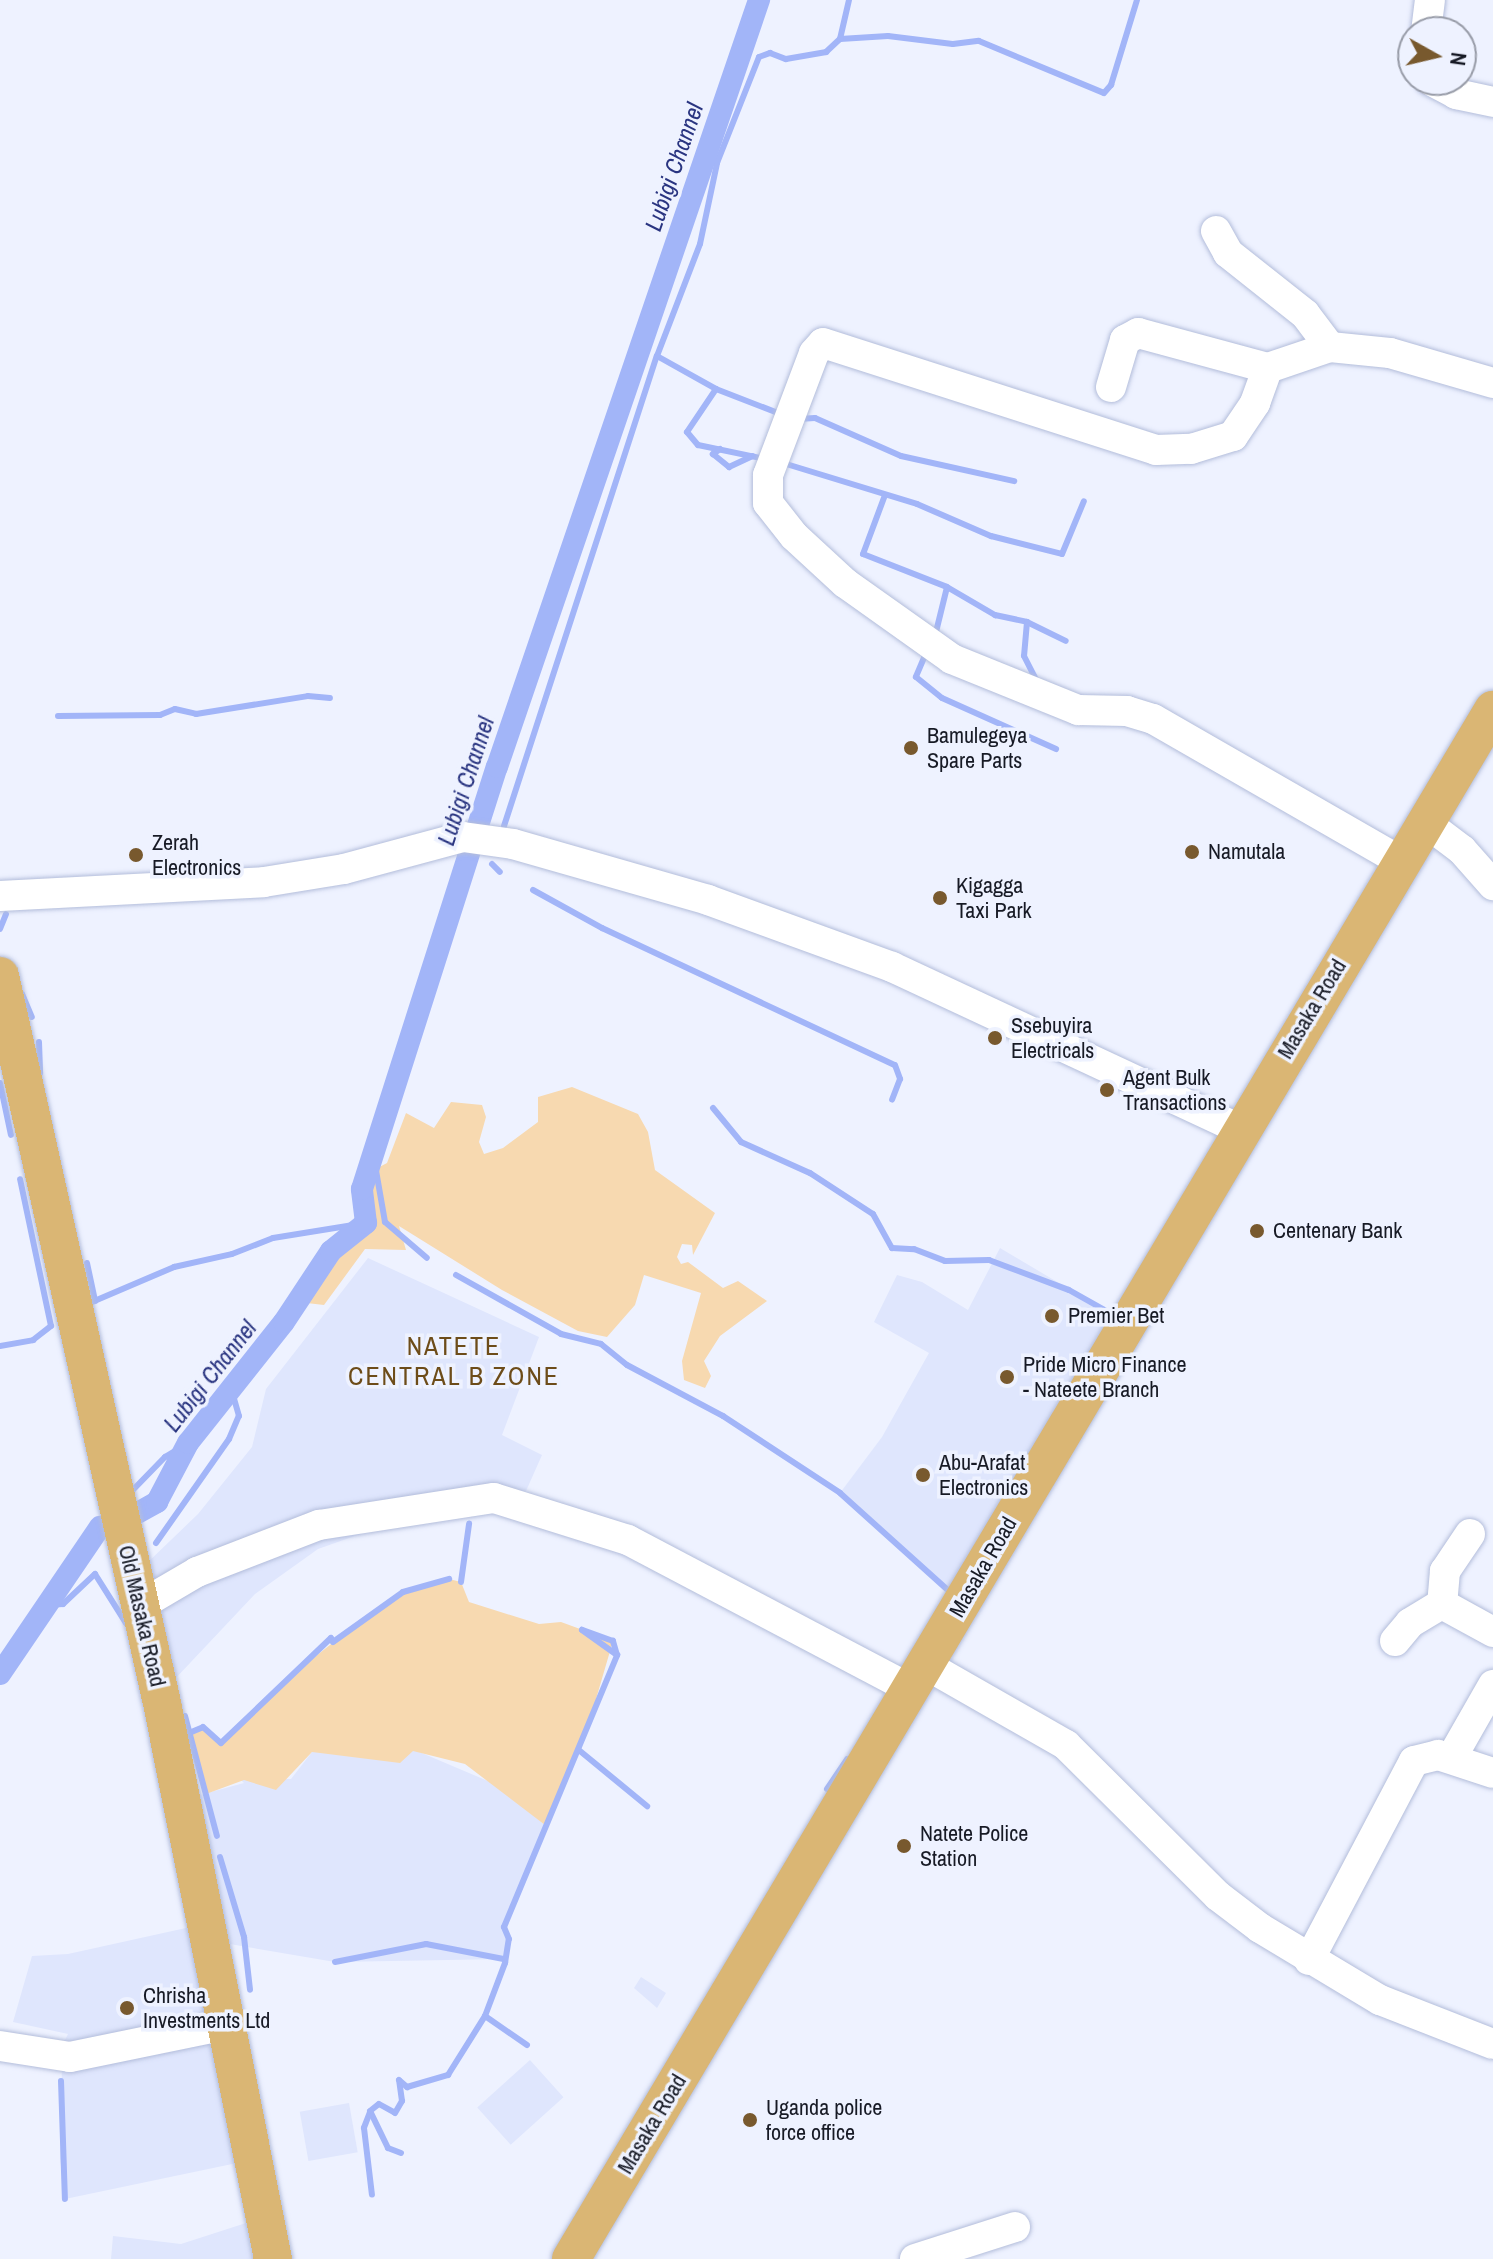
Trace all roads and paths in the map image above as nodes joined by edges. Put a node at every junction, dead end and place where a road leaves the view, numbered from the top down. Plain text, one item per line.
1 (1465, 96) edge
2 (1493, 102) edge
3 (1216, 231) dead end
4 (1330, 347) junction
5 (1268, 368) junction
6 (1493, 383) edge
7 (1111, 387) dead end
8 (1493, 710) edge
9 (1425, 822) junction
10 (1402, 862) junction
11 (1493, 885) edge
12 (0, 896) edge
13 (0, 976) edge
14 (1240, 1129) junction
15 (1470, 1534) dead end
16 (1442, 1604) junction
17 (139, 1606) junction
18 (1493, 1632) edge
19 (1395, 1641) dead end
20 (917, 1677) junction
21 (1493, 1685) edge
22 (1452, 1757) junction
23 (1493, 1773) edge
24 (1309, 1960) junction
25 (226, 2025) junction
26 (1493, 2044) edge
27 (0, 2046) edge
28 (1015, 2227) dead end
29 (273, 2259) edge
30 (571, 2259) edge
31 (915, 2259) edge

1 - 2 street
3 - 4 street
4 - 5 street
4 - 6 street
5 - 7 street
5 - 10 street
8 - 9 main road, Masaka Road
9 - 10 main road, Masaka Road
9 - 11 street
10 - 14 main road, Masaka Road
12 - 14 street
13 - 17 main road, Old Masaka Road
14 - 20 main road, Masaka Road
15 - 16 street
16 - 18 street
16 - 19 street
17 - 20 street
17 - 25 main road, Old Masaka Road
20 - 24 street
20 - 30 main road, Masaka Road
21 - 22 street
22 - 23 street
22 - 24 street
24 - 26 street
25 - 27 street
25 - 29 main road, Old Masaka Road
28 - 31 street

